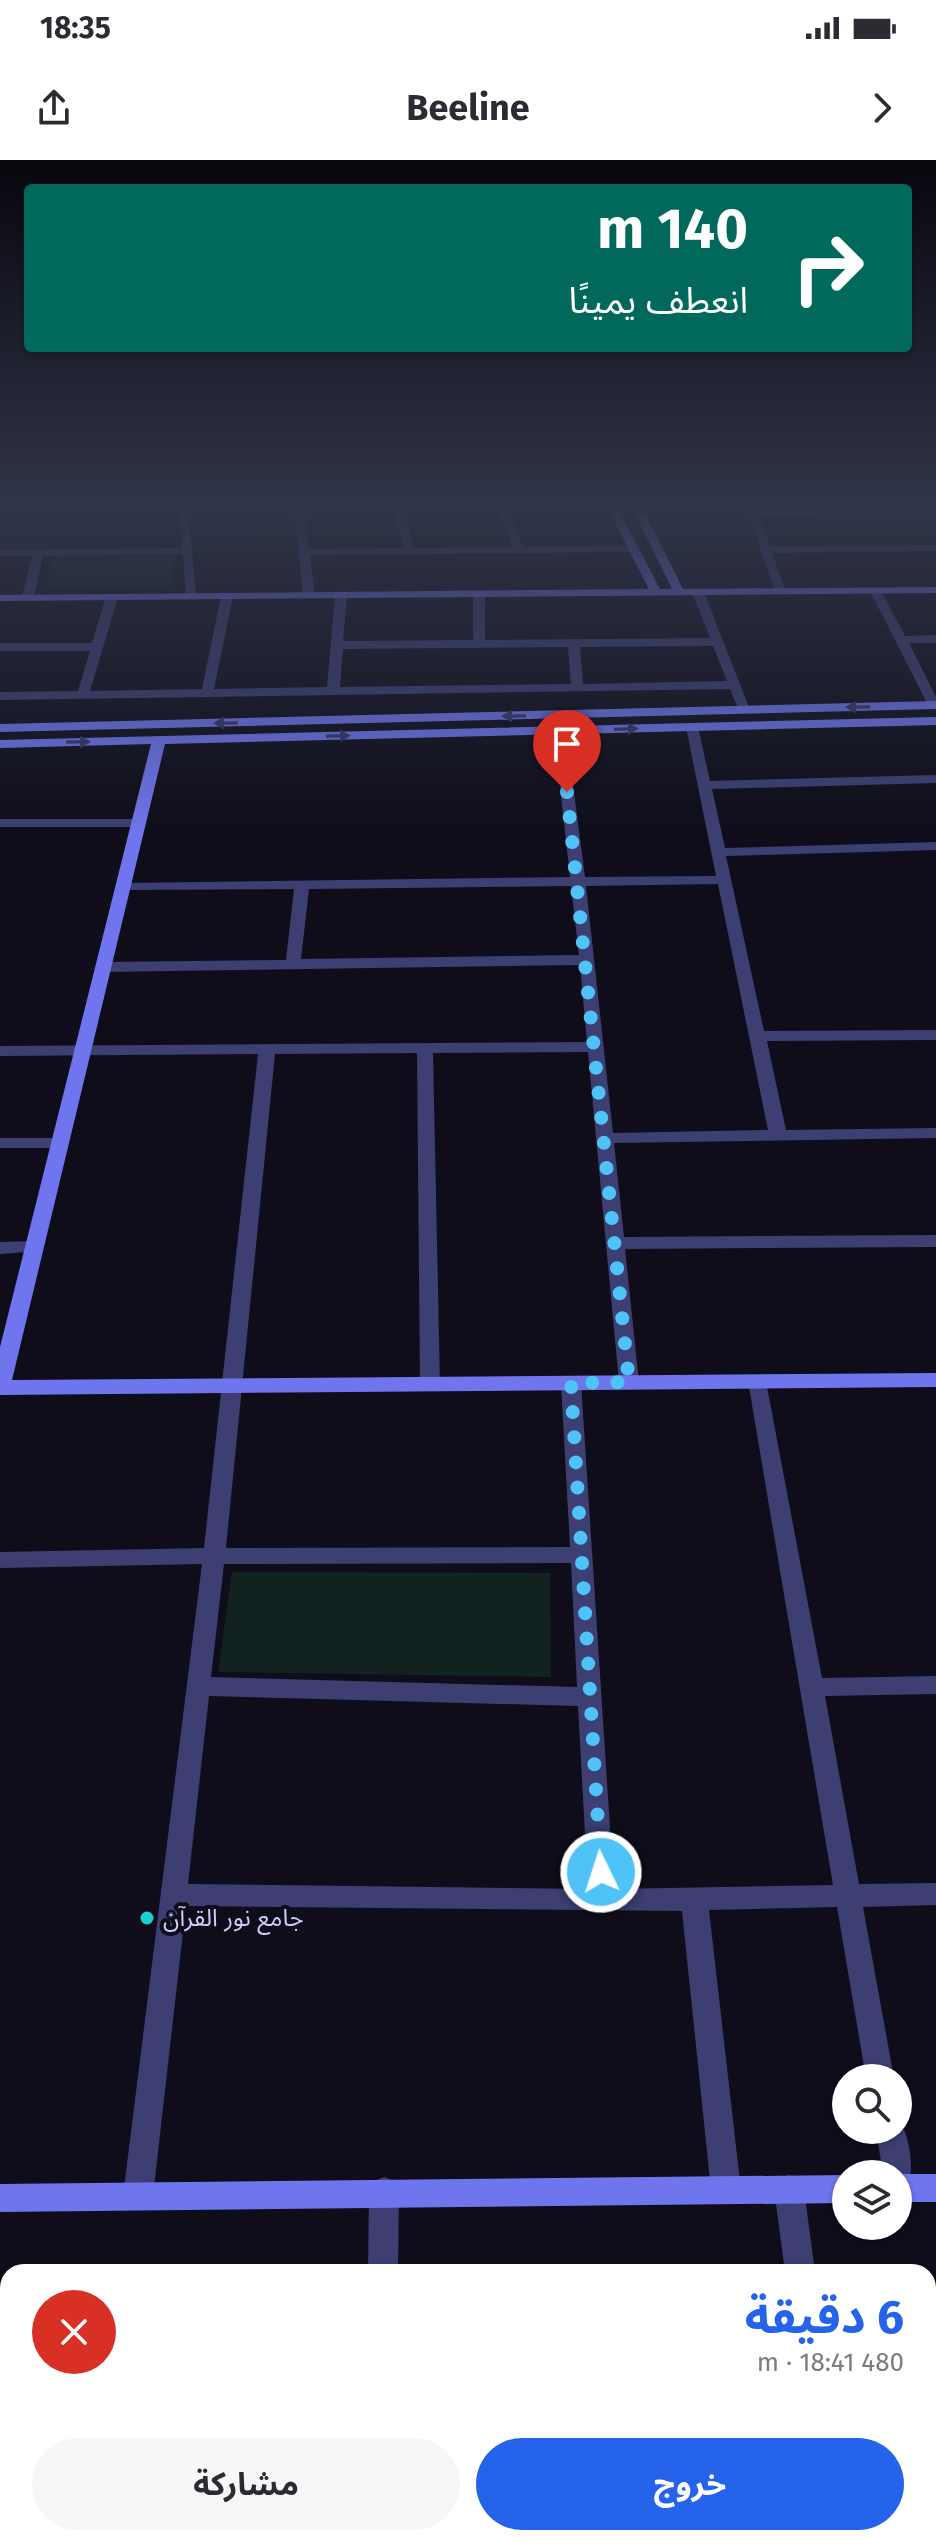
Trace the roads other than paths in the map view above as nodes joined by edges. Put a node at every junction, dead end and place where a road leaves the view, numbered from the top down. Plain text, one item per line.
1 (107, 612) edge
2 (224, 612) edge
3 (340, 612) edge
4 (479, 612) edge
5 (706, 612) edge
6 (887, 612) edge
7 (936, 639) edge
8 (902, 640) junction
9 (717, 642) junction
10 (574, 643) junction
11 (479, 644) junction
12 (337, 645) junction
13 (0, 647) edge
14 (97, 647) junction
15 (734, 685) junction
16 (577, 687) junction
17 (931, 688) edge
18 (333, 691) junction
19 (207, 693) junction
20 (83, 695) junction
21 (0, 696) edge
22 (935, 705) edge
23 (744, 710) junction
24 (936, 721) edge
25 (276, 722) junction
26 (692, 727) junction
27 (0, 728) edge
28 (560, 731) junction
29 (274, 738) junction
30 (159, 740) junction
31 (0, 744) edge
32 (936, 779) edge
33 (704, 785) junction
34 (0, 823) edge
35 (139, 823) junction
36 (936, 846) edge
37 (719, 852) junction
38 (725, 880) junction
39 (579, 882) junction
40 (302, 886) junction
41 (123, 887) junction
42 (587, 960) junction
43 (293, 964) junction
44 (103, 967) junction
45 (936, 1035) edge
46 (757, 1036) junction
47 (594, 1047) junction
48 (425, 1048) junction
49 (267, 1049) junction
50 (0, 1051) edge
51 (83, 1051) junction
52 (936, 1133) edge
53 (778, 1134) junction
54 (605, 1138) junction
55 (0, 1143) edge
56 (60, 1143) junction
57 (936, 1241) edge
58 (615, 1243) junction
59 (34, 1247) junction
60 (0, 1248) edge
61 (936, 1380) edge
62 (758, 1381) junction
63 (629, 1382) junction
64 (571, 1383) junction
65 (430, 1384) junction
66 (230, 1385) junction
67 (0, 1387) edge
68 (581, 1555) junction
69 (214, 1556) junction
70 (0, 1560) edge
71 (936, 1685) edge
72 (198, 1686) junction
73 (811, 1687) junction
74 (590, 1697) junction
75 (936, 1894) edge
76 (175, 1895) junction
77 (847, 1896) junction
78 (694, 1898) junction
79 (602, 1901) junction
80 (877, 2064) edge
81 (912, 2184) edge
82 (936, 2188) edge
83 (789, 2189) junction
84 (832, 2189) edge
85 (726, 2190) junction
86 (384, 2191) junction
87 (138, 2196) junction
88 (0, 2198) edge
89 (383, 2264) edge
90 (799, 2264) edge

1 - 14 street
2 - 19 street
3 - 12 street
4 - 11 street
5 - 9 street
6 - 8 street
7 - 8 street
8 - 17 street
9 - 10 street
9 - 15 street
10 - 11 street
10 - 16 street
11 - 12 street
12 - 18 street
13 - 14 street
14 - 20 street
15 - 16 street
15 - 23 street
16 - 18 street
17 - 22 street
18 - 19 street
19 - 20 street
20 - 21 street
22 -> 23 street
23 -> 25 street
24 - 26 street
25 -> 27 street
25 - 29 street
28 -> 26 street
26 - 33 street
29 -> 28 street
28 - 39 street
29 - 30 street
31 -> 30 street
30 - 35 street
32 - 33 street
33 - 37 street
34 - 35 street
35 - 41 street
36 - 37 street
37 - 38 street
38 - 39 street
38 - 46 street
39 - 40 street
39 - 42 street
40 - 41 street
40 - 43 street
41 - 44 street
42 - 43 street
42 - 47 street
43 - 44 street
44 - 51 street
45 - 46 street
46 - 53 street
47 - 48 street
47 - 54 street
48 - 49 street
48 - 65 street
49 - 51 street
49 - 66 street
50 - 51 street
51 - 56 street
52 - 53 street
53 - 54 street
54 - 58 street
55 - 56 street
56 - 59 street
57 - 58 street
58 - 63 street
59 - 60 street
59 - 67 street
61 - 62 street
62 - 63 street
62 - 73 street
63 - 64 street
64 - 65 street
64 - 68 street
65 - 66 street
66 - 67 street
66 - 69 street
68 - 69 street
68 - 74 street
69 - 70 street
69 - 72 street
71 - 73 street
72 - 74 street
72 - 76 street
73 - 77 street
74 - 79 street
75 - 77 street
76 - 79 street
76 - 87 street
77 - 78 street
77 - 80 street
78 - 79 street
78 - 85 street
81 - 82 street
83 - 84 street
83 - 85 street
83 - 90 street
85 - 86 street
86 - 87 street
86 - 89 street
87 - 88 street

